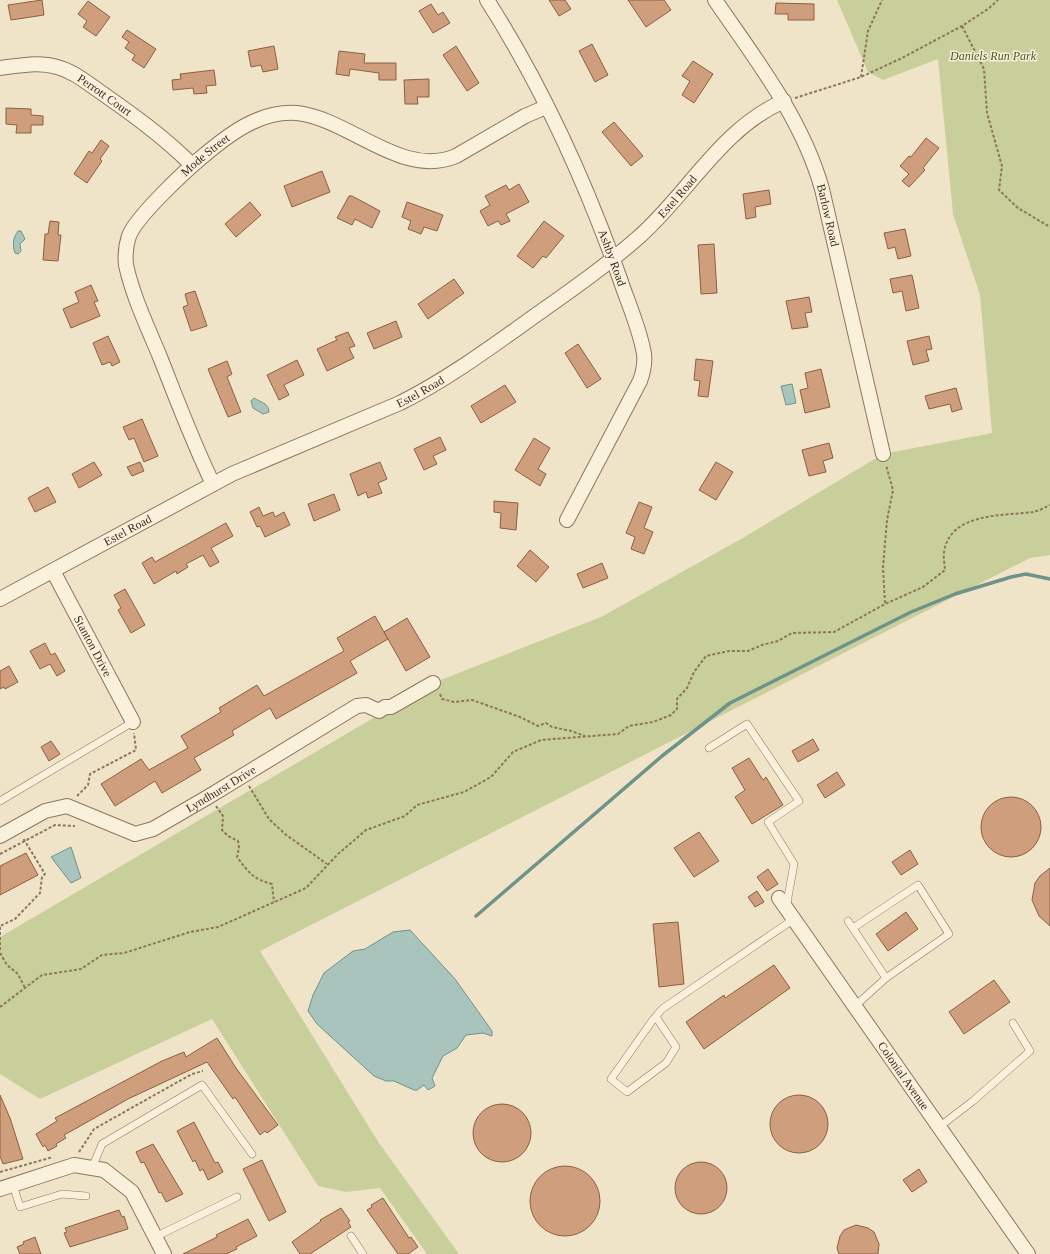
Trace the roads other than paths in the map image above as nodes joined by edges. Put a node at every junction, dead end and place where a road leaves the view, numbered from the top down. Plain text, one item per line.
1 (487, 0) edge
2 (715, 0) edge
3 (0, 68) edge
4 (784, 101) junction
5 (546, 107) junction
6 (192, 165) junction
7 (613, 260) junction
8 (884, 454) road end
9 (213, 484) junction
10 (567, 520) dead end
11 (53, 571) junction
12 (0, 599) edge
13 (433, 683) road end
14 (133, 722) joint
15 (709, 748) dead end
16 (0, 801) edge
17 (0, 836) edge
18 (786, 909) junction
19 (886, 978) junction
20 (855, 1006) junction
21 (656, 1017) junction
22 (1013, 1023) dead end
23 (939, 1127) junction
24 (252, 1154) dead end
25 (92, 1168) junction
26 (6, 1187) edge
27 (86, 1196) dead end
28 (237, 1197) dead end
29 (351, 1236) dead end
30 (155, 1237) junction
31 (164, 1254) edge
32 (363, 1254) edge
33 (1028, 1254) edge

1 - 5 street, Ashby Road
2 - 4 street, Barlow Road
3 - 6 street, Perrott Court
4 - 7 street, Estel Road
4 - 8 street, Barlow Road
5 - 6 street, Mode Street
5 - 7 street, Ashby Road
6 - 9 street, Mode Street
7 - 9 street, Estel Road
7 - 10 street, Ashby Road
9 - 11 street, Estel Road
11 - 12 street, Estel Road
11 - 14 street, Stanton Drive
13 - 17 street, Lyndhurst Drive
14 - 16 lane
15 - 18 lane
18 - 20 street, Colonial Avenue
18 - 21 lane
19 - 19 lane
19 - 20 lane
20 - 23 street, Colonial Avenue
21 - 21 lane
22 - 23 lane
23 - 33 street, Colonial Avenue
24 - 25 lane
25 - 26 street
25 - 30 street
26 - 27 lane
28 - 30 lane
29 - 32 lane
30 - 31 street

